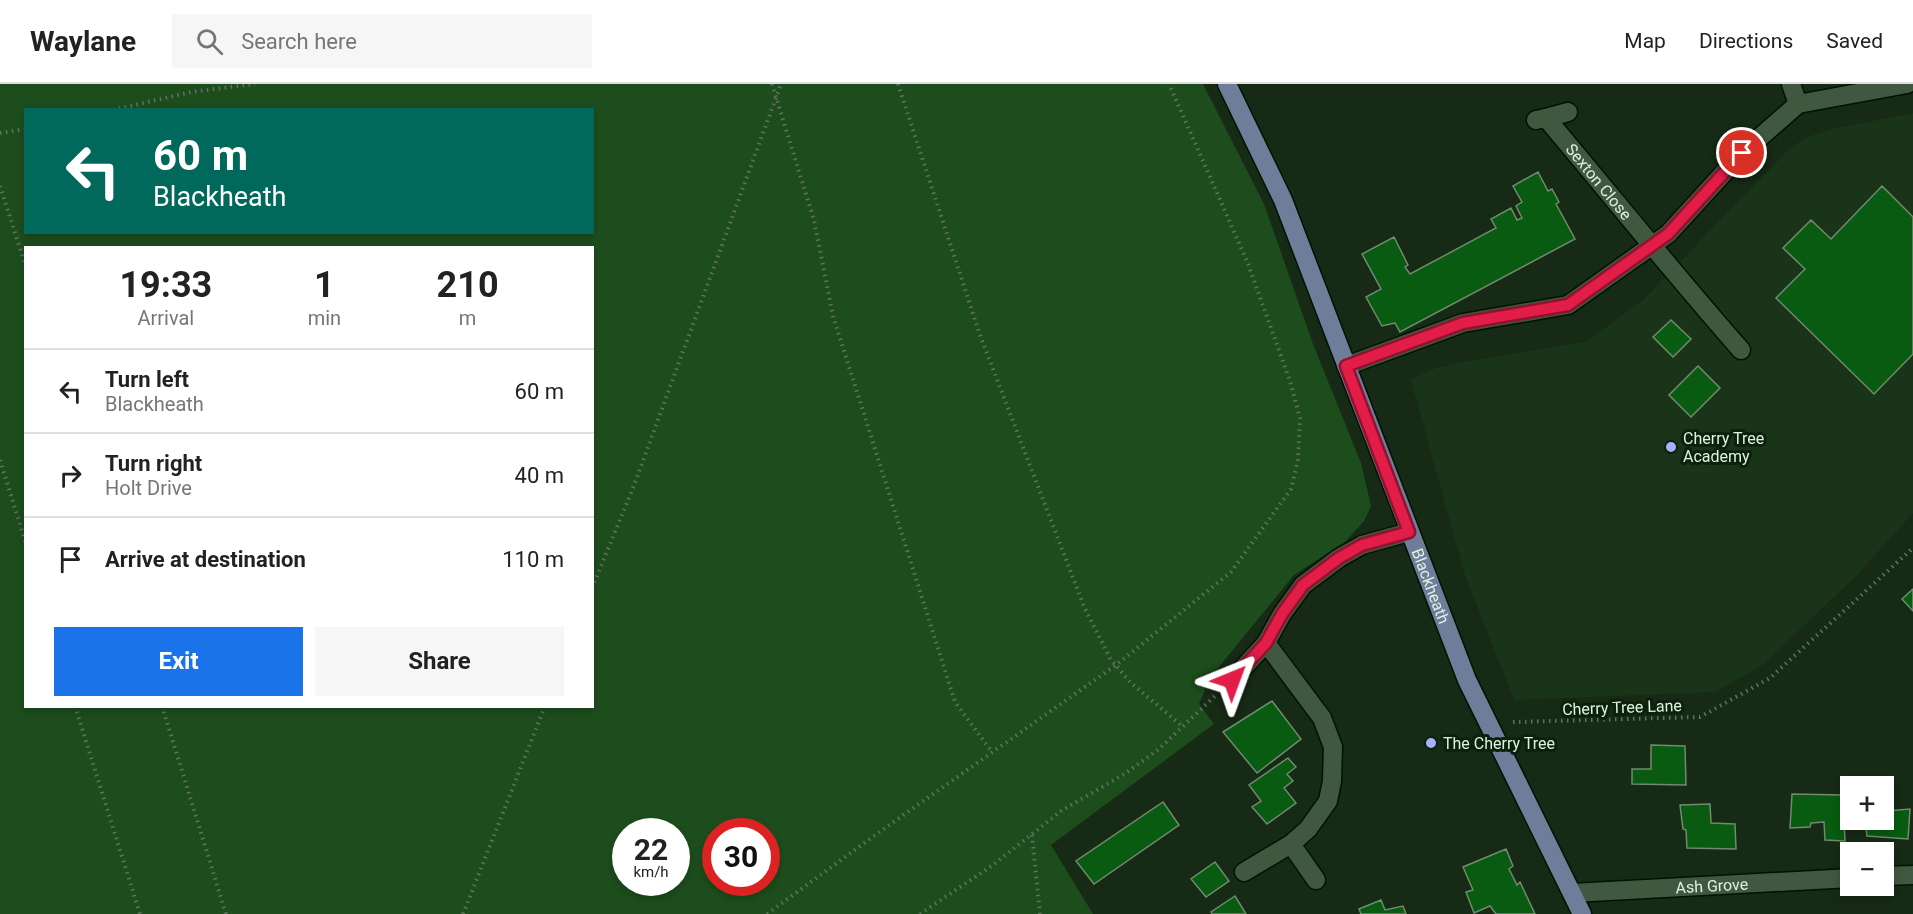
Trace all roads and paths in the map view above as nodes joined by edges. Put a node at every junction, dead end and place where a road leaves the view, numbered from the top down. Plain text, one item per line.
1 (255, 84) edge
2 (772, 84) edge
3 (781, 84) edge
4 (898, 84) edge
5 (1169, 84) edge
6 (1227, 84) edge
7 (1791, 84) edge
8 (1908, 84) edge
9 (776, 97) junction
10 (1798, 104) junction
11 (122, 108) edge
12 (1568, 112) dead end
13 (24, 129) edge
14 (0, 133) edge
15 (0, 186) edge
16 (1653, 245) junction
17 (24, 261) edge
18 (1742, 350) dead end
19 (1346, 366) junction
20 (0, 460) edge
21 (1409, 532) junction
22 (24, 538) edge
23 (1913, 548) edge
24 (594, 583) edge
25 (1266, 643) junction
26 (1116, 665) junction
27 (1232, 680) joint
28 (76, 708) edge
29 (163, 708) edge
30 (544, 708) edge
31 (1488, 723) junction
32 (1182, 726) junction
33 (992, 752) junction
34 (1032, 834) junction
35 (1291, 844) junction
36 (1244, 872) dead end
37 (1913, 875) edge
38 (1894, 876) edge
39 (1840, 879) edge
40 (1316, 880) dead end
41 (1572, 893) junction
42 (140, 914) edge
43 (226, 914) edge
44 (463, 914) edge
45 (767, 914) edge
46 (920, 914) edge
47 (1040, 914) edge
48 (1582, 914) edge

1 - 11 path
2 - 9 path
3 - 9 path
4 - 26 path
5 - 26 path
6 - 19 main road, Blackheath
7 - 10 street
8 - 10 street
9 - 24 path
9 - 33 path
10 - 16 street
12 - 16 street, Sexton Close
13 - 14 path
15 - 17 path
16 - 18 street, Sexton Close
16 - 19 street
19 - 21 main road, Blackheath
20 - 22 path
21 - 25 street
21 - 31 main road, Blackheath
23 - 31 path, Cherry Tree Lane
25 - 27 street
25 - 35 street
26 - 32 path
26 - 33 path
27 - 32 path
28 - 42 path
29 - 43 path
30 - 44 path
31 - 41 main road, Blackheath
32 - 34 path
33 - 45 path
34 - 46 path
34 - 47 path
35 - 36 street
35 - 40 street
37 - 38 street
39 - 41 street, Ash Grove
41 - 48 main road, Blackheath

